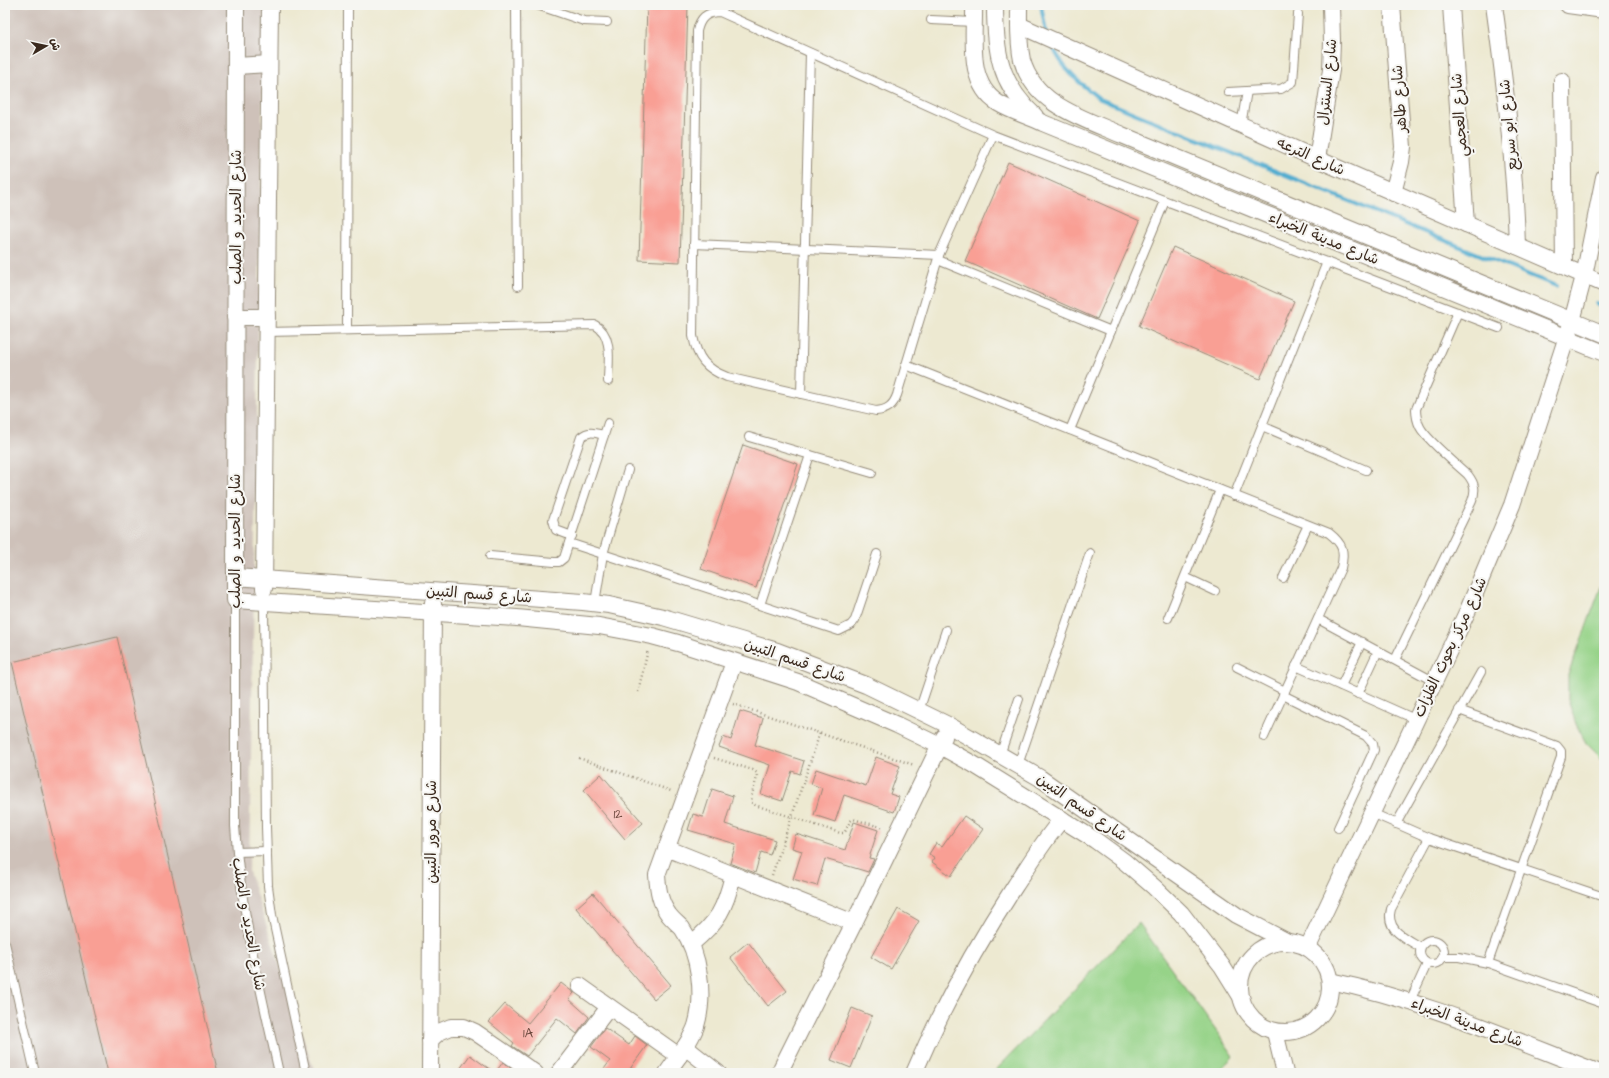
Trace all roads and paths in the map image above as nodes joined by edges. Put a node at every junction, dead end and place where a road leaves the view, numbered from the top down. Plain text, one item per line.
1 (236, 5) edge
2 (270, 5) edge
3 (348, 5) edge
4 (516, 5) edge
5 (537, 5) edge
6 (974, 5) edge
7 (995, 5) edge
8 (1019, 5) edge
9 (1331, 5) edge
10 (1392, 5) edge
11 (1451, 5) edge
12 (1494, 5) edge
13 (1568, 5) edge
14 (1604, 10) edge
15 (1298, 14) dead end
16 (931, 20) dead end
17 (607, 22) dead end
18 (974, 22) junction
19 (1019, 26) junction
20 (810, 53) junction
21 (269, 64) junction
22 (236, 66) junction
23 (1562, 81) dead end
24 (1247, 91) junction
25 (1228, 92) dead end
26 (1043, 123) junction
27 (1241, 125) junction
28 (993, 135) junction
29 (1317, 159) junction
30 (1604, 177) edge
31 (1393, 193) junction
32 (1602, 195) edge
33 (1165, 200) junction
34 (1466, 224) junction
35 (694, 244) junction
36 (1517, 246) junction
37 (805, 249) junction
38 (938, 257) junction
39 (1327, 262) junction
40 (1564, 266) junction
41 (1584, 276) junction
42 (1604, 284) edge
43 (518, 286) dead end
44 (1458, 312) junction
45 (235, 317) junction
46 (1572, 321) junction
47 (267, 324) junction
48 (1499, 328) dead end
49 (347, 330) junction
50 (1111, 331) junction
51 (1604, 334) edge
52 (1567, 337) junction
53 (1604, 353) edge
54 (906, 365) junction
55 (608, 381) dead end
56 (801, 394) junction
57 (608, 423) dead end
58 (1262, 426) junction
59 (1070, 430) junction
60 (604, 436) junction
61 (749, 437) dead end
62 (810, 455) junction
63 (628, 470) dead end
64 (1366, 470) dead end
65 (872, 473) dead end
66 (1220, 490) junction
67 (1234, 496) junction
68 (1308, 525) junction
69 (570, 540) junction
70 (1090, 553) dead end
71 (603, 554) junction
72 (877, 554) dead end
73 (490, 556) dead end
74 (235, 577) junction
75 (1185, 577) junction
76 (1284, 578) dead end
77 (265, 580) junction
78 (433, 591) junction
79 (1215, 591) dead end
80 (235, 600) junction
81 (264, 603) junction
82 (595, 604) junction
83 (760, 606) junction
84 (433, 613) junction
85 (1168, 618) dead end
86 (1318, 619) junction
87 (946, 630) dead end
88 (652, 636) junction
89 (1362, 642) junction
90 (1378, 651) junction
91 (1395, 660) junction
92 (734, 662) junction
93 (1296, 666) junction
94 (1237, 667) dead end
95 (1481, 672) dead end
96 (1435, 682) junction
97 (1341, 686) junction
98 (638, 692) dead end
99 (1284, 693) junction
100 (1358, 694) junction
101 (1019, 699) dead end
102 (720, 700) junction
103 (1459, 710) junction
104 (919, 711) junction
105 (1417, 720) junction
106 (950, 726) junction
107 (820, 733) junction
108 (1264, 737) dead end
109 (940, 746) junction
110 (701, 753) junction
111 (1000, 755) junction
112 (579, 758) dead end
113 (1018, 765) junction
114 (928, 769) junction
115 (685, 796) junction
116 (1372, 813) junction
117 (792, 817) junction
118 (1062, 819) junction
119 (1396, 824) junction
120 (1338, 828) dead end
121 (898, 832) junction
122 (1428, 838) junction
123 (666, 848) junction
124 (267, 851) junction
125 (236, 852) junction
126 (1521, 869) junction
127 (733, 875) junction
128 (768, 889) junction
129 (1604, 897) edge
130 (854, 923) junction
131 (1286, 941) junction
132 (5, 943) edge
133 (691, 944) junction
134 (1420, 947) junction
135 (1308, 948) junction
136 (1443, 957) junction
137 (1488, 963) junction
138 (1427, 964) junction
139 (1330, 981) junction
140 (580, 986) dead end
141 (1240, 995) junction
142 (1410, 1001) junction
143 (1604, 1004) edge
144 (609, 1007) junction
145 (1275, 1032) junction
146 (430, 1040) junction
147 (682, 1052) junction
148 (35, 1073) edge
149 (279, 1073) edge
150 (306, 1073) edge
151 (430, 1073) edge
152 (535, 1073) edge
153 (559, 1073) edge
154 (667, 1073) edge
155 (718, 1073) edge
156 (779, 1073) edge
157 (914, 1073) edge
158 (1285, 1073) edge
159 (1600, 1073) edge

1 - 22 street, شارع الحديد و الصلب
2 - 21 street, شارع الحديد و الصلب
3 - 49 lane
4 - 43 lane
5 - 17 lane
6 - 18 street, شارع مدينة الخبراء
7 - 26 street
8 - 19 street
9 - 29 street, شارع السنترال
10 - 31 street, شارع طاهر
11 - 34 street, شارع العجمي
12 - 36 street, شارع ابو سريع
13 - 14 street
15 - 24 lane
16 - 18 lane
18 - 26 street, شارع مدينة الخبراء
19 - 27 street, شارع الترعه
19 - 46 street, شارع مدينة الخبراء
20 - 28 lane
20 - 35 lane
20 - 37 lane
21 - 22 street
21 - 47 street, شارع الحديد و الصلب
22 - 45 street, شارع الحديد و الصلب
23 - 40 street
24 - 25 lane
24 - 27 lane
26 - 52 street, شارع مدينة الخبراء
27 - 29 street, شارع الترعه
28 - 33 lane
28 - 38 lane
29 - 31 street, شارع الترعه
30 - 32 street, شارع مركز بحوث الفلزات
31 - 34 street, شارع الترعه
32 - 41 street, شارع مركز بحوث الفلزات
33 - 39 lane
33 - 50 lane
34 - 36 street, شارع الترعه
35 - 37 lane
35 - 56 lane
36 - 40 street, شارع الترعه
37 - 38 lane
37 - 56 lane
38 - 50 lane
38 - 54 lane
39 - 44 lane
39 - 58 lane
40 - 41 street, شارع الترعه
41 - 42 street, شارع الترعه
41 - 46 street, شارع مركز بحوث الفلزات
44 - 48 lane
44 - 91 lane
45 - 47 street
45 - 74 street, شارع الحديد و الصلب
46 - 51 street, شارع مدينة الخبراء
46 - 52 street, شارع مركز بحوث الفلزات
47 - 49 lane
47 - 77 street, شارع الحديد و الصلب
49 - 55 lane
50 - 59 lane
52 - 53 street, شارع مدينة الخبراء
52 - 96 street, شارع مركز بحوث الفلزات
54 - 56 lane
54 - 59 lane
57 - 60 lane
58 - 64 lane
58 - 67 lane
59 - 66 lane
60 - 69 lane
60 - 69 lane
61 - 62 lane
62 - 65 lane
62 - 83 lane
63 - 71 lane
66 - 67 lane
66 - 75 lane
67 - 68 lane
68 - 76 lane
68 - 86 lane
69 - 71 lane
69 - 73 lane
70 - 113 lane
71 - 82 lane
71 - 83 lane
72 - 83 lane
74 - 77 street, شارع قسم التبين
74 - 80 street, شارع الحديد و الصلب
75 - 79 lane
75 - 85 lane
77 - 78 street, شارع قسم التبين
77 - 81 street, شارع الحديد و الصلب
78 - 82 street, شارع قسم التبين
78 - 84 street, شارع مرور التبين
80 - 81 street, شارع قسم التبين
80 - 125 lane, شارع الحديد و الصلب
81 - 84 street, شارع قسم التبين
81 - 124 lane, شارع الحديد و الصلب
82 - 104 street, شارع قسم التبين
84 - 88 street, شارع قسم التبين
84 - 146 street, شارع مرور التبين
86 - 89 lane
86 - 93 lane
87 - 104 lane
88 - 92 street, شارع قسم التبين
88 - 98 path
89 - 90 lane
89 - 97 lane
90 - 91 lane
90 - 100 lane
91 - 96 lane
92 - 102 street
92 - 109 street, شارع قسم التبين
93 - 97 lane
93 - 99 lane
94 - 99 lane
95 - 103 lane
96 - 105 street, شارع مركز بحوث الفلزات
97 - 100 lane
99 - 108 lane
99 - 120 lane
100 - 105 lane
101 - 111 lane
102 - 107 path
102 - 110 street
103 - 119 lane
103 - 126 lane
104 - 106 street, شارع قسم التبين
105 - 116 street, شارع مركز بحوث الفلزات
106 - 109 street
106 - 111 street, شارع قسم التبين
107 - 114 path
107 - 117 path
109 - 114 street
109 - 118 street, شارع قسم التبين
110 - 115 street
110 - 117 path
111 - 113 street, شارع قسم التبين
112 - 115 path
113 - 131 street, شارع قسم التبين
114 - 121 street
115 - 123 street
116 - 119 lane
116 - 135 street, شارع مركز بحوث الفلزات
117 - 121 path
117 - 128 path
118 - 141 street, شارع قسم التبين
118 - 157 street
119 - 122 lane
121 - 130 street
122 - 126 lane
122 - 134 lane
123 - 127 street
123 - 133 street
124 - 125 lane
124 - 150 lane, شارع الحديد و الصلب
125 - 149 lane, شارع الحديد و الصلب
126 - 129 lane
126 - 137 lane
127 - 128 street
127 - 133 street
128 - 130 street
130 - 156 street
131 - 135 street
131 - 141 street
132 - 148 lane
133 - 147 street
134 - 136 lane
134 - 138 lane
135 - 139 street
136 - 137 lane
136 - 138 lane
137 - 143 lane
138 - 142 lane
139 - 142 street, شارع مدينة الخبراء
139 - 145 street
140 - 144 street
141 - 145 street
142 - 159 street, شارع مدينة الخبراء
144 - 147 street
144 - 153 street
145 - 158 street
146 - 151 street, شارع مرور التبين
146 - 152 street
147 - 154 street
147 - 155 street

